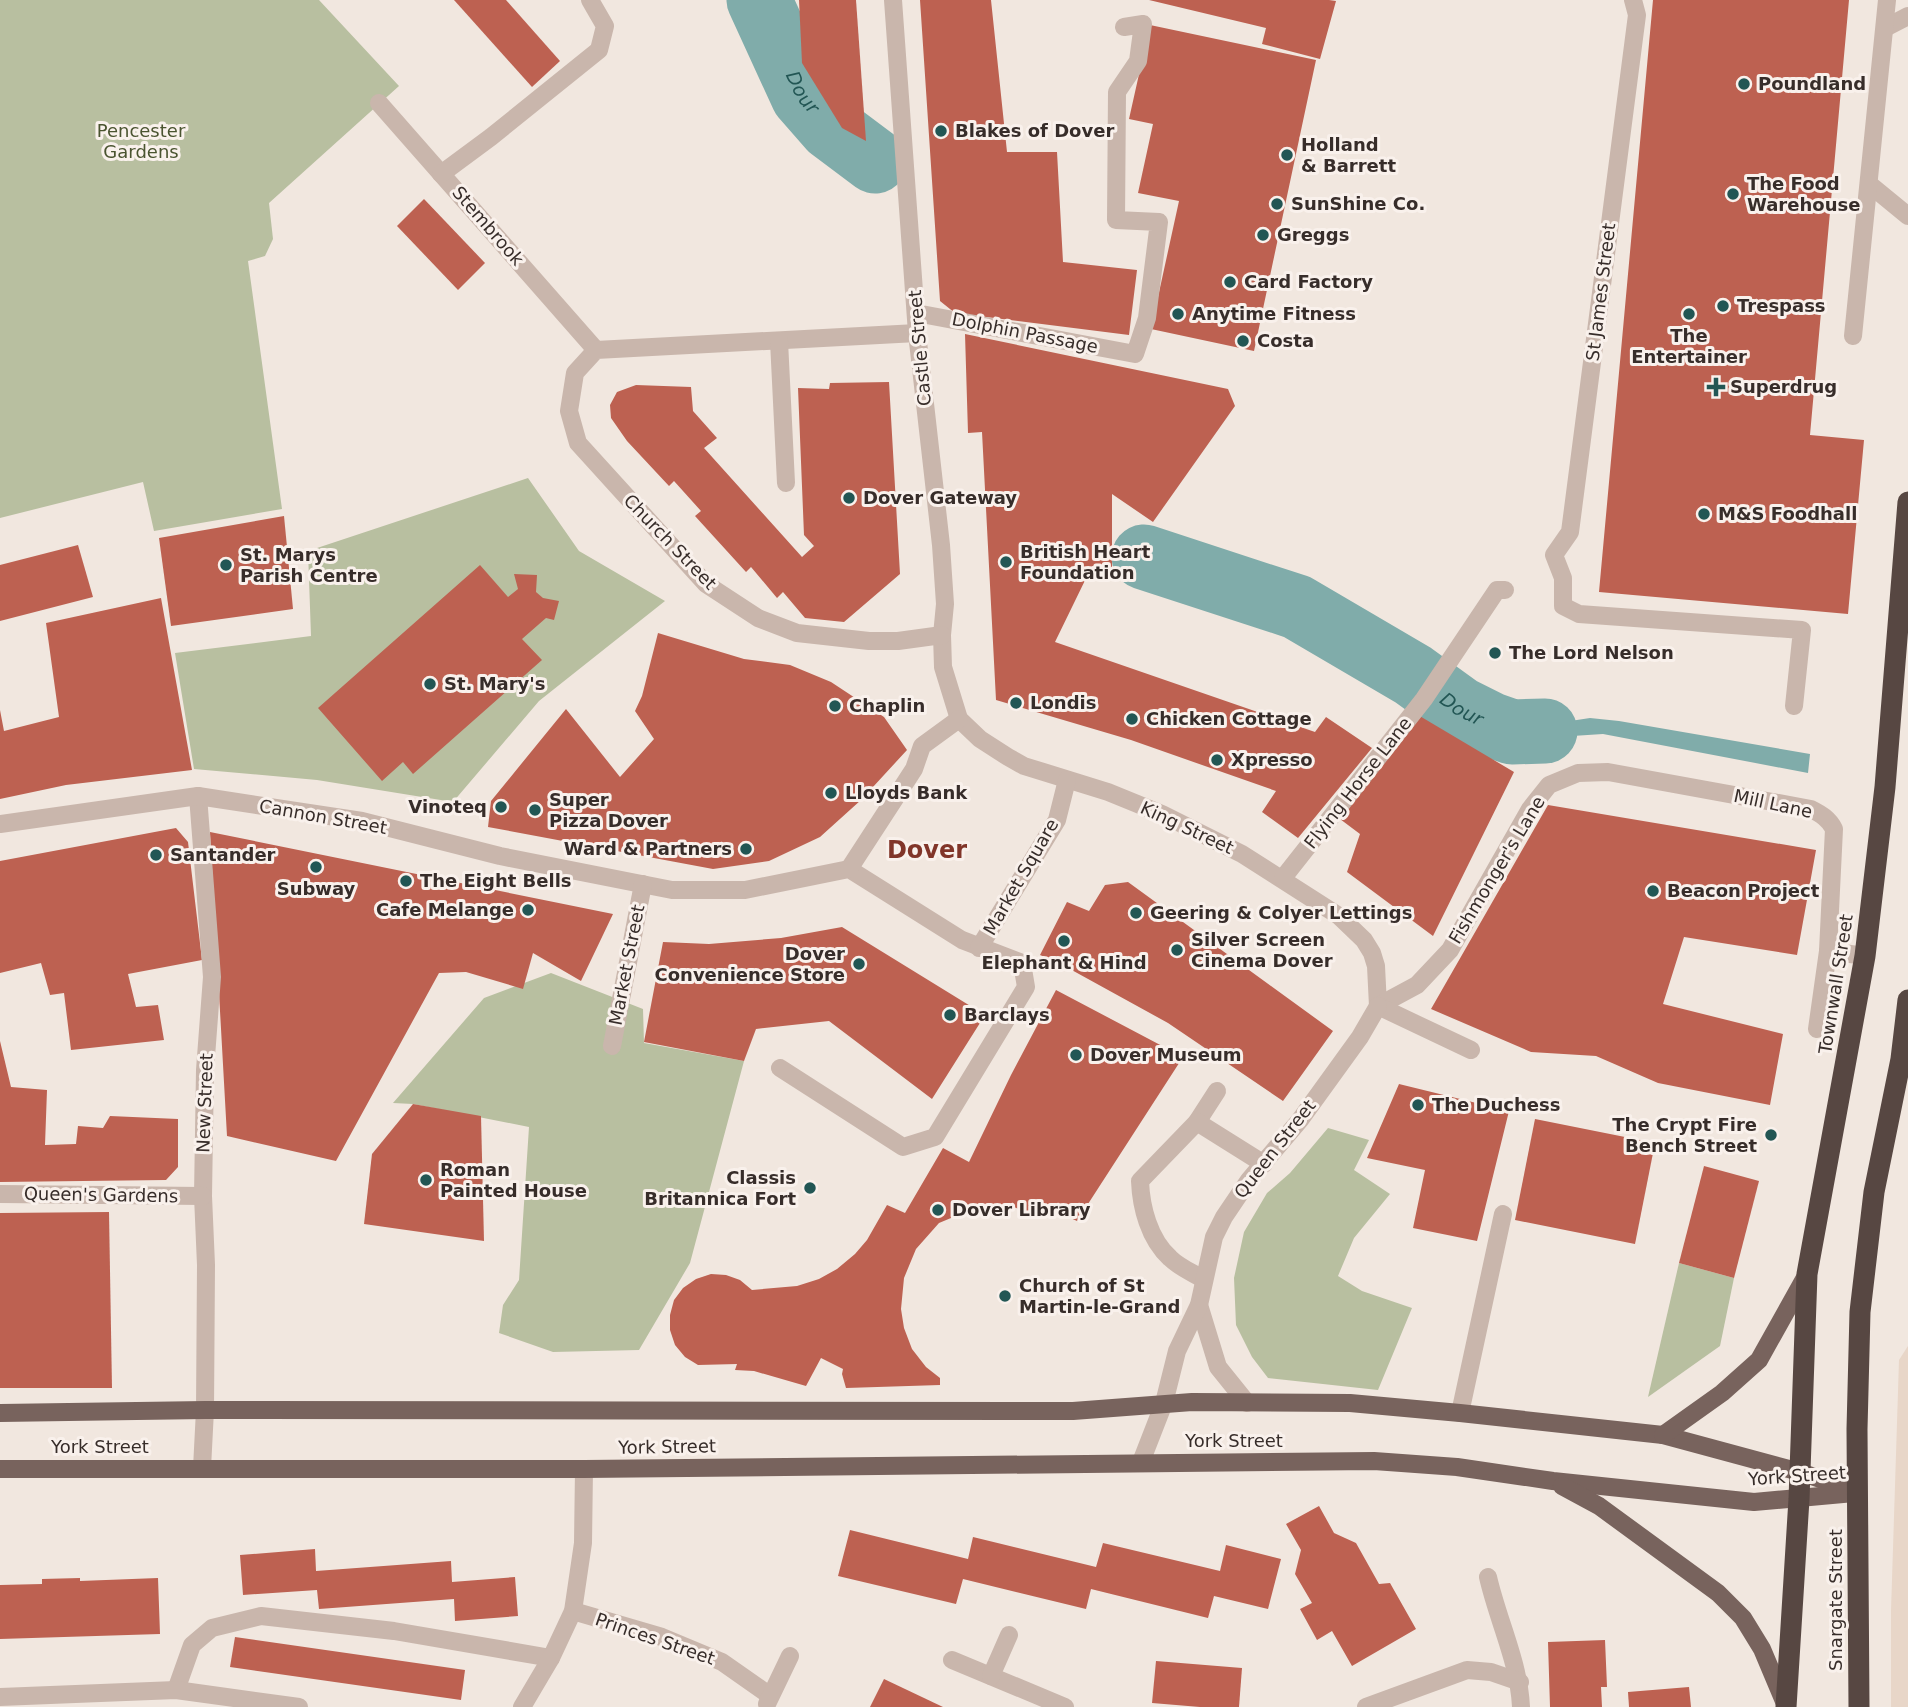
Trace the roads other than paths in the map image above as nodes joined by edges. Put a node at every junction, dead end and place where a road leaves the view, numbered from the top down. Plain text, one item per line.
1 (590, 0) edge
2 (893, 0) edge
3 (1633, 0) edge
4 (1887, 0) edge
5 (1908, 16) edge
6 (1124, 27) dead end
7 (1885, 28) junction
8 (379, 103) dead end
9 (441, 174) junction
10 (1869, 184) junction
11 (1908, 216) edge
12 (916, 313) junction
13 (917, 333) junction
14 (1853, 336) dead end
15 (779, 341) junction
16 (596, 350) junction
17 (786, 483) dead end
18 (1908, 502) edge
19 (1505, 590) dead end
20 (942, 635) junction
21 (1794, 706) dead end
22 (959, 719) junction
23 (1067, 780) junction
24 (1549, 785) joint
25 (198, 796) junction
26 (0, 824) edge
27 (849, 869) junction
28 (1283, 878) junction
29 (643, 884) junction
30 (979, 948) junction
31 (1828, 951) junction
32 (1865, 956) junction
33 (1908, 1000) edge
34 (1378, 1006) junction
35 (1817, 1029) dead end
36 (612, 1045) dead end
37 (1471, 1050) dead end
38 (780, 1068) dead end
39 (1217, 1091) dead end
40 (1198, 1122) junction
41 (1264, 1164) junction
42 (0, 1194) edge
43 (203, 1196) junction
44 (1503, 1214) dead end
45 (1807, 1274) junction
46 (1203, 1279) junction
47 (1199, 1305) junction
48 (1164, 1403) junction
49 (1247, 1404) junction
50 (205, 1410) junction
51 (0, 1413) edge
52 (1460, 1413) junction
53 (1663, 1435) junction
54 (1141, 1462) junction
55 (202, 1468) junction
56 (0, 1469) edge
57 (583, 1469) junction
58 (1800, 1472) junction
59 (1553, 1481) junction
60 (1858, 1492) junction
61 (1799, 1499) junction
62 (1488, 1577) dead end
63 (573, 1611) junction
64 (1009, 1635) dead end
65 (790, 1656) dead end
66 (551, 1658) junction
67 (952, 1660) dead end
68 (991, 1676) junction
69 (1520, 1682) junction
70 (176, 1690) junction
71 (0, 1697) edge
72 (767, 1701) edge
73 (299, 1707) edge
74 (522, 1707) edge
75 (1065, 1707) edge
76 (1366, 1707) edge
77 (1521, 1707) edge
78 (1786, 1707) edge
79 (1859, 1707) edge

1 - 9 street
2 - 12 street, Castle Street
3 - 21 street, St James Street
4 - 7 street
5 - 7 street
6 - 12 street, Dolphin Passage
7 - 10 street
8 - 9 street, Stembrook
9 - 16 street, Stembrook
10 - 11 street
10 - 14 street
12 - 13 street, Castle Street
13 - 15 street
13 - 20 street, Castle Street
15 - 16 street
15 - 17 street
16 - 20 street, Church Street
18 - 32 highway, Townwall Street
19 - 28 street, Flying Horse Lane
20 - 22 street, Castle Street
22 - 23 street, King Street
22 - 27 street
23 - 28 street, King Street
23 - 30 street, Market Square
24 - 31 street, Mill Lane
24 - 34 street, Fishmonger's Lane
25 - 26 street, Cannon Street
25 - 29 street, Cannon Street
25 - 43 street, New Street
27 - 29 street
27 - 30 street, Market Square
28 - 34 street, King Street
29 - 36 street, Market Street
30 - 38 street
31 - 32 street
31 - 35 street, Mill Lane
32 - 45 highway, Townwall Street
33 - 60 highway
34 - 37 street
34 - 41 street, Queen Street
39 - 40 street
40 - 41 street
40 - 46 street
41 - 46 street, Queen Street
42 - 43 street, Queen's Gardens
43 - 50 street, New Street
44 - 52 street
45 - 53 main road
45 - 58 highway, Townwall Street
46 - 47 street, Queen Street
47 - 48 street, Queen Street
47 - 49 street, Queen Street
48 - 49 main road, York Street
48 - 50 main road, York Street
48 - 54 street, Queen Street
49 - 52 main road, York Street
50 - 51 main road, York Street
50 - 55 street, New Street
52 - 53 main road, York Street
53 - 58 main road, York Street
54 - 57 main road, York Street
54 - 59 main road, York Street
55 - 56 main road, York Street
55 - 57 main road, York Street
57 - 63 street
58 - 60 main road, York Street
58 - 61 highway, Townwall Street
59 - 61 main road, York Street
59 - 78 main road
60 - 61 main road, York Street
60 - 79 highway, Snargate Street
61 - 78 highway
62 - 69 street
63 - 66 street
63 - 72 street, Princes Street
64 - 68 street
65 - 72 street
66 - 70 street
66 - 74 street
67 - 68 street
68 - 75 street
69 - 76 street
69 - 77 street
70 - 71 street
70 - 73 street

